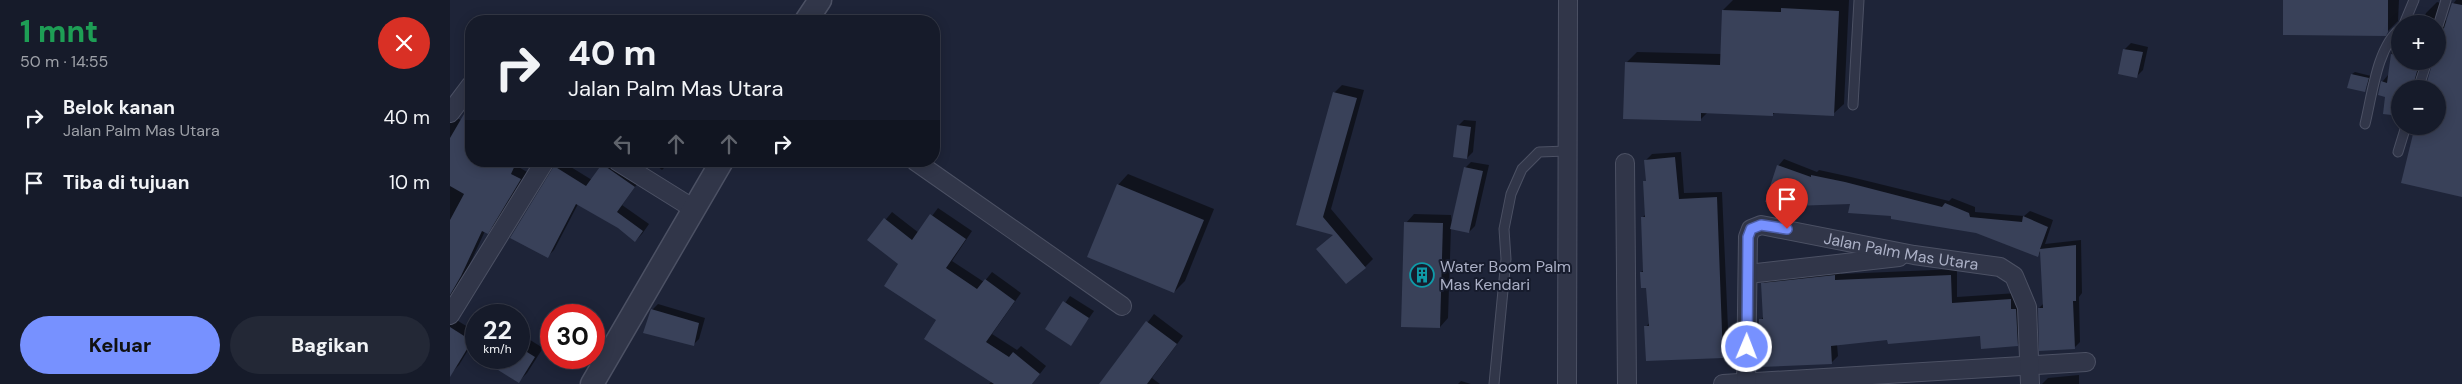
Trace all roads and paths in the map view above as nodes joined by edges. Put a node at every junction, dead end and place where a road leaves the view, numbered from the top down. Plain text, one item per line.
1 (820, 0) edge
2 (1568, 0) edge
3 (1859, 0) edge
4 (2414, 0) edge
5 (2446, 0) edge
6 (810, 15) edge
7 (2408, 15) edge
8 (2441, 15) edge
9 (2391, 37) edge
10 (465, 93) edge
11 (1853, 105) dead end
12 (450, 113) edge
13 (2365, 124) dead end
14 (2403, 135) edge
15 (1567, 151) junction
16 (2398, 152) dead end
17 (1625, 164) dead end
18 (541, 167) edge
19 (627, 167) edge
20 (718, 167) edge
21 (924, 167) edge
22 (694, 209) junction
23 (1914, 255) junction
24 (1748, 274) junction
25 (1122, 306) dead end
26 (450, 315) edge
27 (2086, 362) dead end
28 (2030, 374) edge
29 (1746, 383) edge
30 (592, 384) edge
31 (1494, 384) edge
32 (1567, 384) edge
33 (1627, 384) edge
34 (1723, 384) edge
35 (1875, 384) edge

1 - 6 street
2 - 15 street
3 - 11 lane
4 - 7 lane
5 - 8 lane
9 - 13 lane
10 - 12 street
14 - 16 lane
15 - 31 lane
15 - 32 street
17 - 33 street
18 - 26 street
19 - 22 street
20 - 22 street
21 - 25 street
22 - 30 street
23 - 24 street
23 - 24 street, Jalan Palm Mas Utara
23 - 28 street, Jalan Palm Mas Utara
24 - 29 street, Jalan Palm Mas Utara
27 - 28 street
28 - 29 street
28 - 35 street
29 - 34 street

